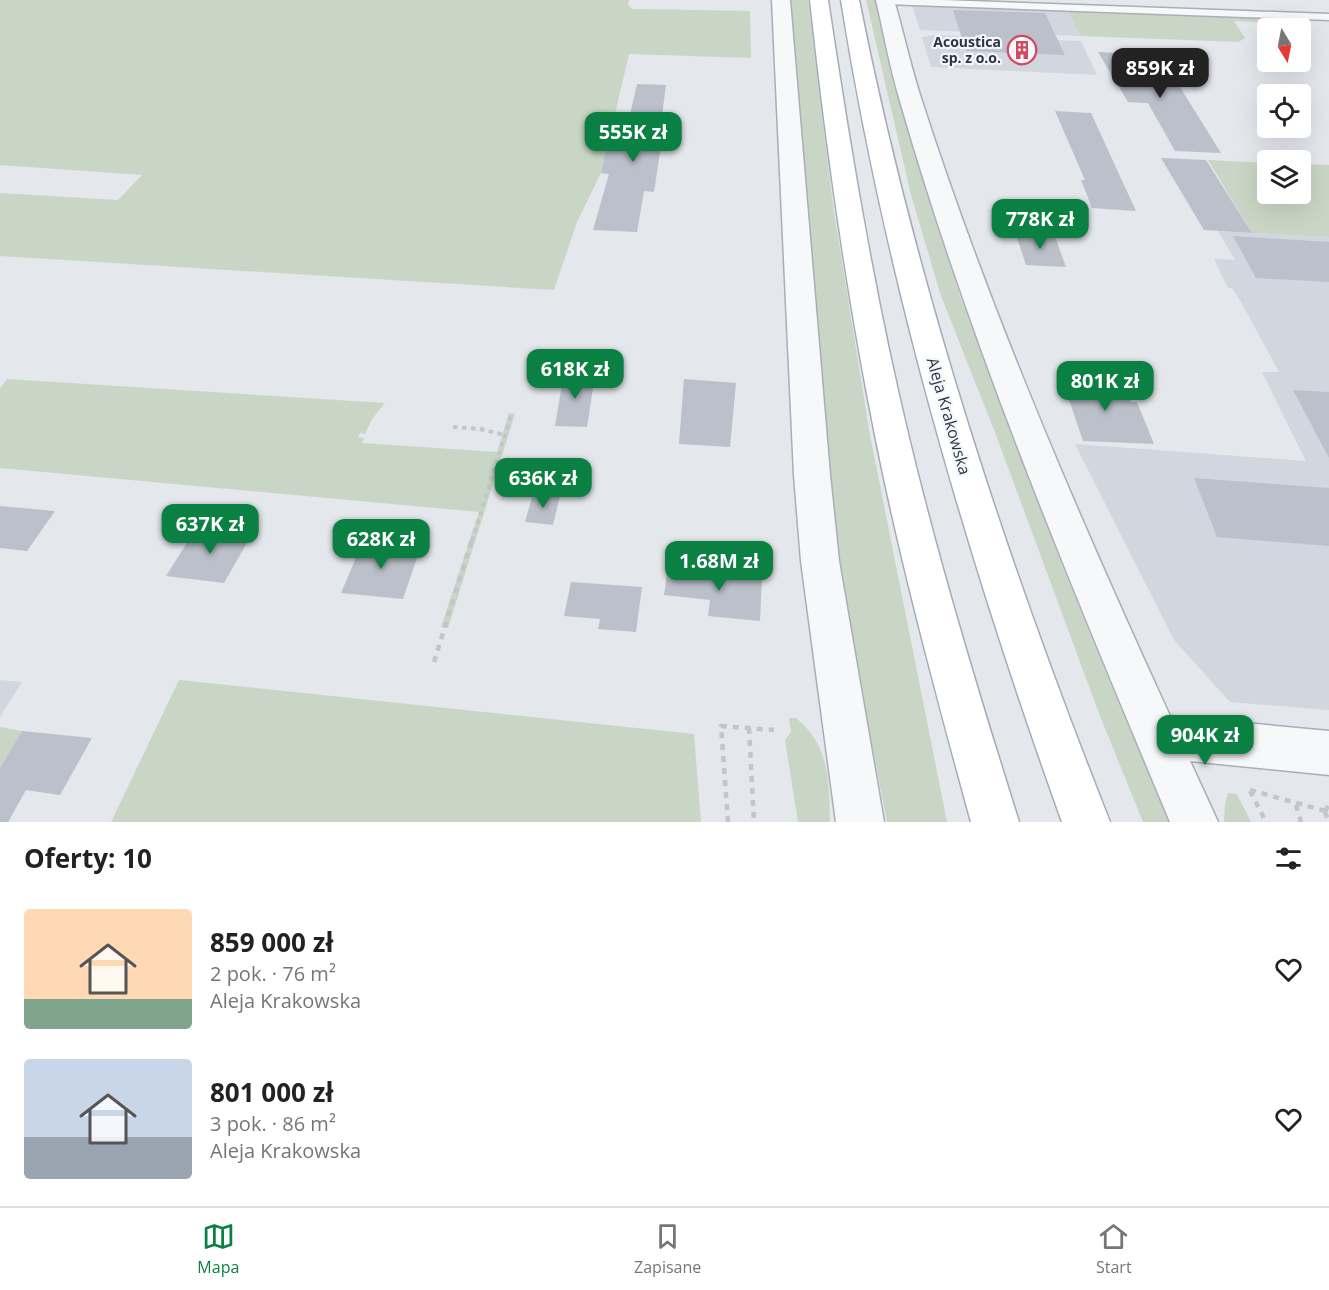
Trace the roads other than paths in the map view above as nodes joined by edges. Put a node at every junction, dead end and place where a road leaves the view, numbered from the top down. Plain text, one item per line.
1 (781, 0) edge
2 (819, 0) edge
3 (850, 0) edge
4 (885, 0) edge
5 (1329, 17) edge
6 (1157, 736) junction
7 (1329, 753) edge
8 (861, 822) edge
9 (995, 822) edge
10 (1086, 822) edge
11 (1194, 822) edge

1 - 8 street
2 - 9 main road
3 - 10 main road, Aleja Krakowska
4 - 5 lane
4 - 6 street
6 - 7 street
6 - 11 street

